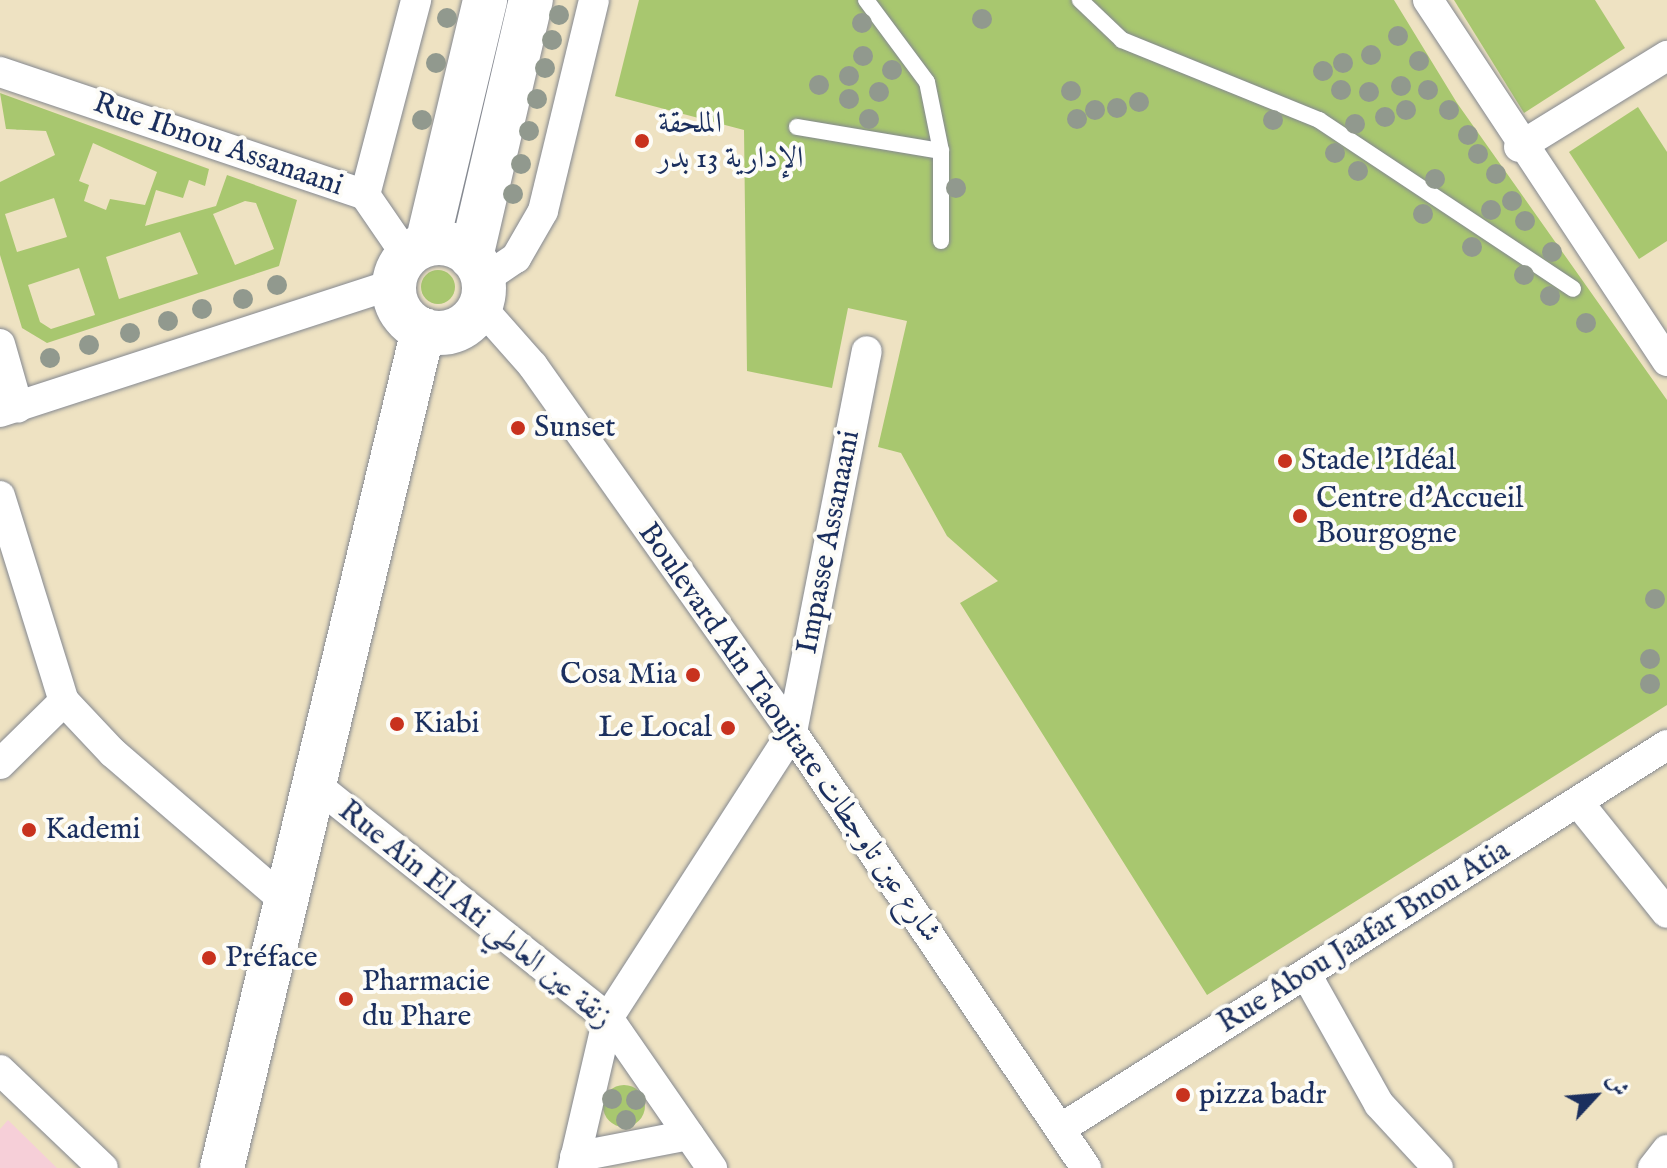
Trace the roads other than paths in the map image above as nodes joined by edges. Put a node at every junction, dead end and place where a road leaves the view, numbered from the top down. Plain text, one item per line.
1 (416, 0) edge
2 (485, 0) edge
3 (531, 0) edge
4 (594, 0) edge
5 (866, 0) edge
6 (1080, 0) edge
7 (1428, 0) edge
8 (1667, 56) edge
9 (0, 72) edge
10 (797, 127) dead end
11 (1519, 147) junction
12 (941, 151) junction
13 (365, 195) junction
14 (941, 241) dead end
15 (410, 261) junction
16 (478, 281) junction
17 (1573, 289) dead end
18 (423, 330) junction
19 (0, 344) edge
20 (867, 351) dead end
21 (1667, 361) edge
22 (9, 410) edge
23 (0, 496) edge
24 (64, 701) junction
25 (792, 732) junction
26 (1667, 745) edge
27 (0, 764) edge
28 (316, 785) junction
29 (1578, 802) junction
30 (285, 901) junction
31 (1667, 913) edge
32 (1306, 974) junction
33 (608, 1018) junction
34 (0, 1070) edge
35 (1060, 1129) junction
36 (689, 1135) junction
37 (1667, 1150) edge
38 (574, 1162) edge
39 (103, 1168) edge
40 (222, 1168) edge
41 (712, 1168) edge
42 (1086, 1168) edge
43 (1438, 1168) edge
44 (1653, 1168) edge

1 - 13 street
2 - 15 main road
3 - 16 main road
4 - 16 street
5 - 12 lane
6 - 17 lane
7 - 11 street
8 - 11 street
9 - 13 street, Rue Ibnou Assanaani
10 - 12 lane
11 - 21 street
12 - 14 lane
13 - 15 street, Rue Ibnou Assanaani
15 - 16 main road
15 - 18 main road
15 - 22 street
16 - 18 main road
16 - 25 street, Boulevard Ain Taoujtate شارع عين تاوجطات
18 - 28 main road
19 - 22 street
20 - 25 street, Impasse Assanaani
23 - 24 street
24 - 27 street
24 - 30 street
25 - 33 street
25 - 35 street, Boulevard Ain Taoujtate شارع عين تاوجطات
26 - 29 street, Rue Abou Jaafar Bnou Atia
28 - 30 main road
28 - 33 street, Rue Ain El Ati زنقة عين العاطي
29 - 31 street
29 - 32 street, Rue Abou Jaafar Bnou Atia
30 - 40 main road
32 - 35 street, Rue Abou Jaafar Bnou Atia
32 - 43 street
33 - 36 street, Rue Ain El Ati زنقة عين العاطي
33 - 38 street
34 - 39 street
35 - 42 street, Boulevard Ain Taoujtate شارع عين تاوجطات
36 - 38 street
36 - 41 street, Rue Ain El Ati زنقة عين العاطي
37 - 44 street

